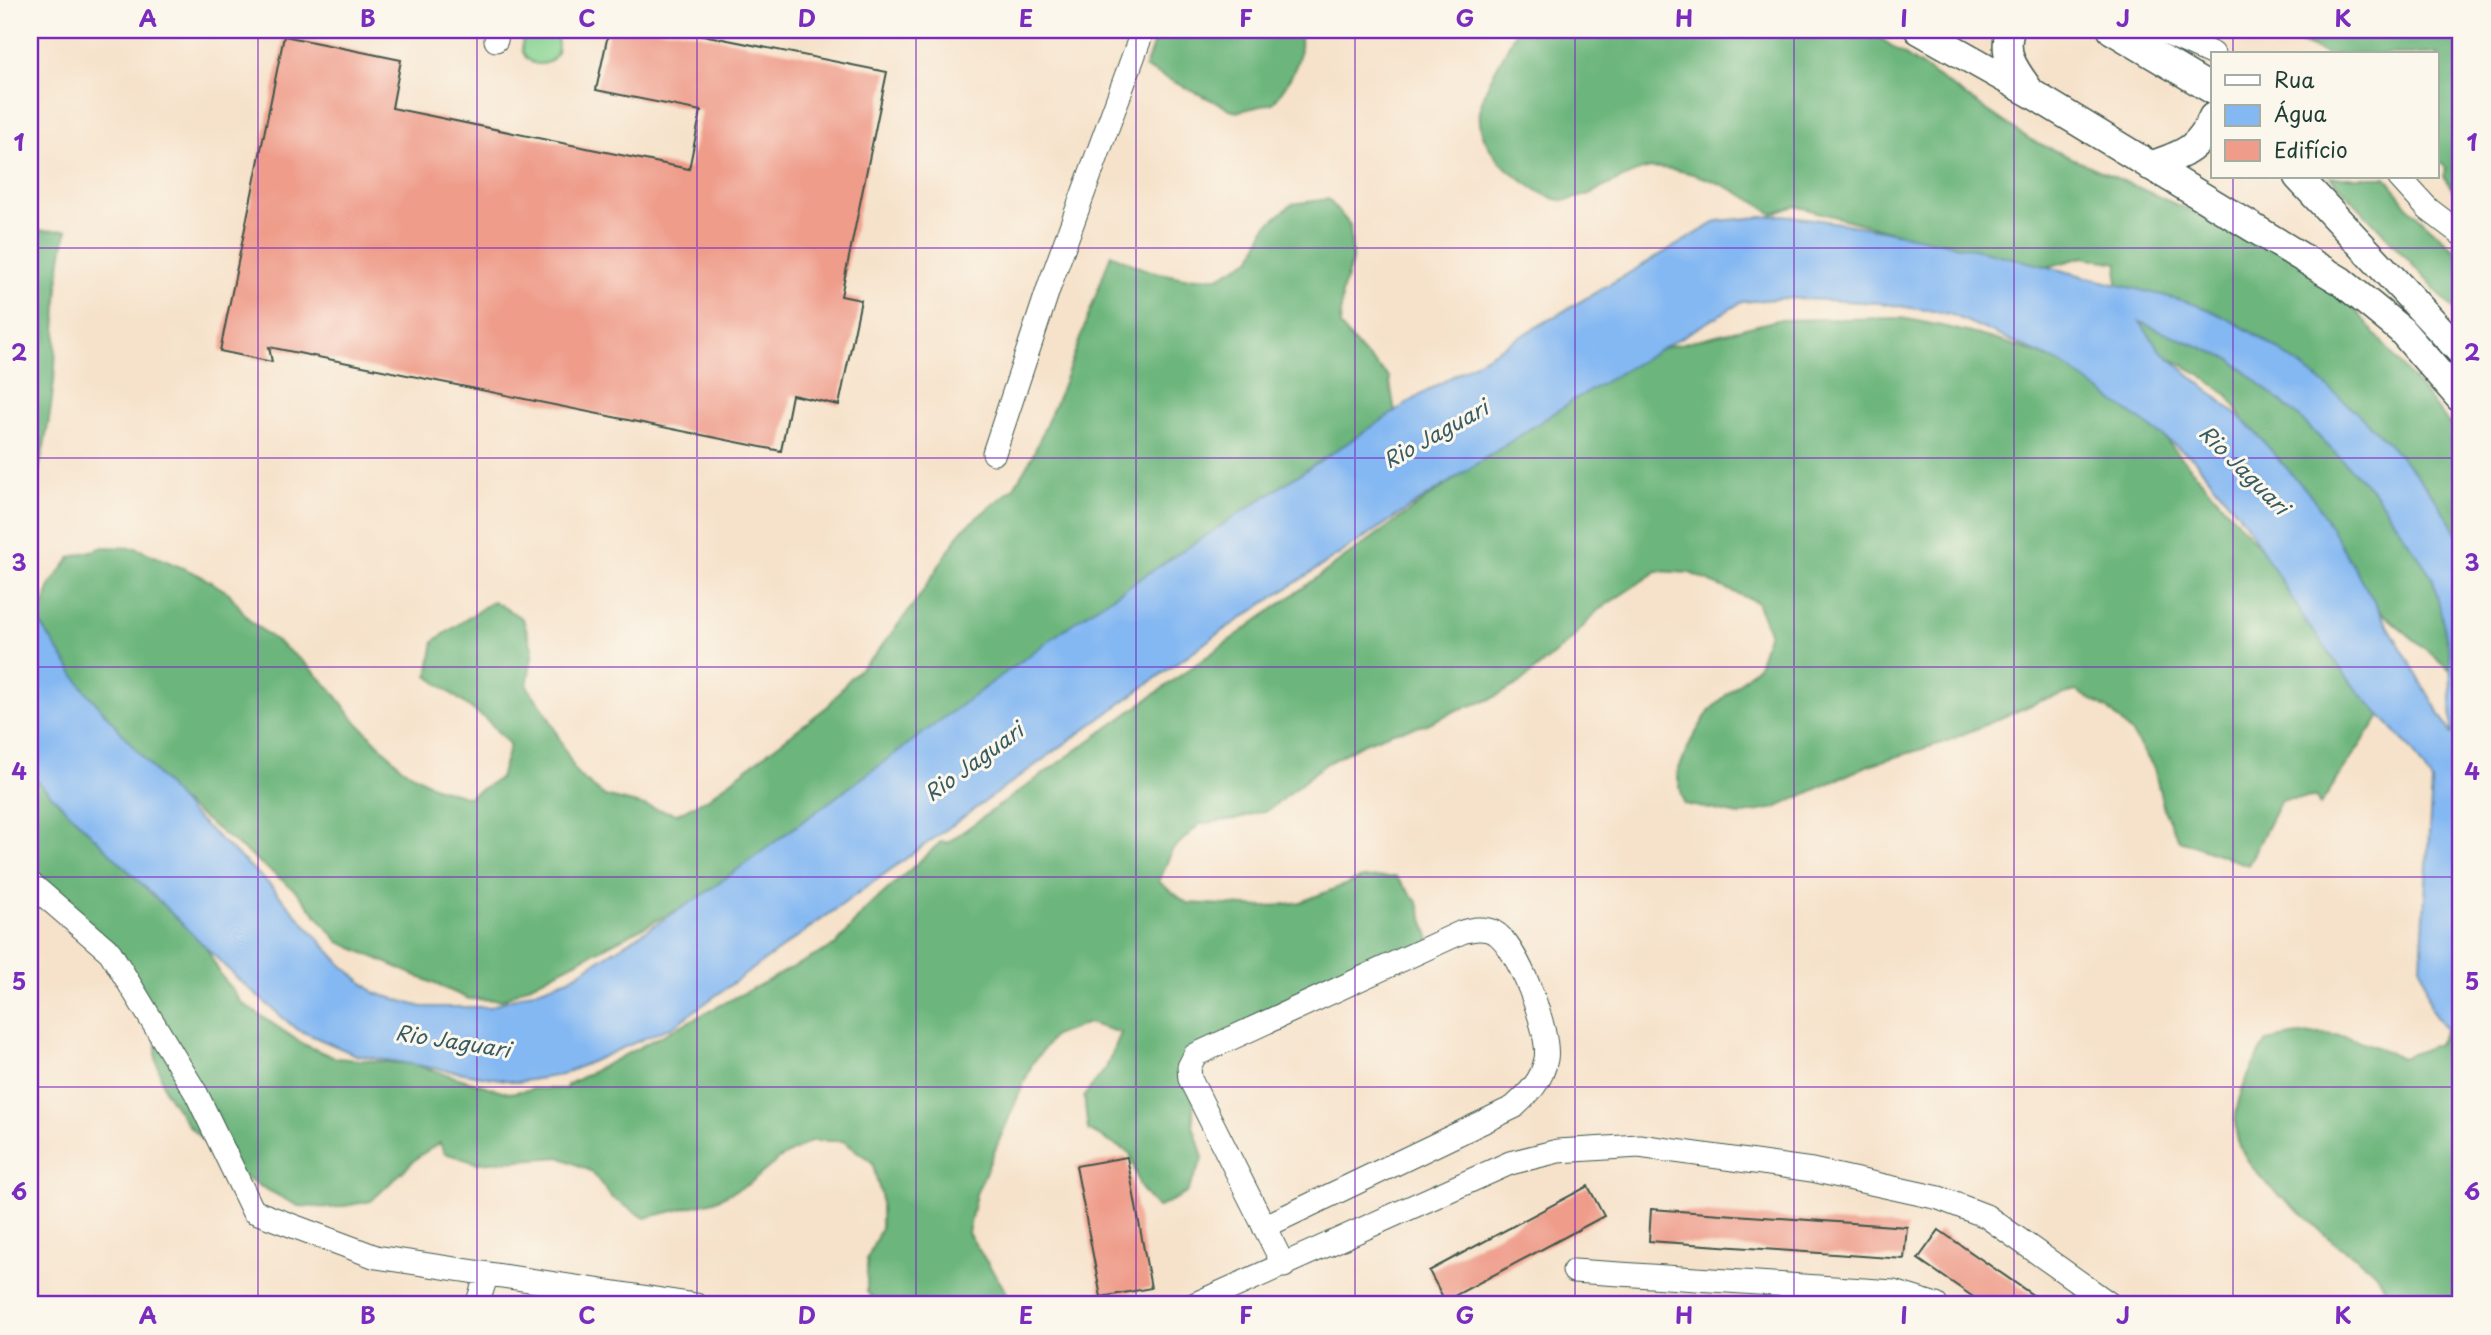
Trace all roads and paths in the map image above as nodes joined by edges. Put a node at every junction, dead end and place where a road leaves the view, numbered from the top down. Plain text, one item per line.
1 (1143, 30) edge
2 (1919, 30) edge
3 (2011, 30) edge
4 (2159, 30) edge
5 (2116, 32) edge
6 (2211, 53) edge
7 (2211, 88) edge
8 (2031, 93) junction
9 (2211, 122) edge
10 (2150, 166) junction
11 (2299, 178) edge
12 (2400, 178) edge
13 (2461, 234) edge
14 (2461, 352) edge
15 (2461, 399) edge
16 (994, 453) dead end
17 (30, 883) edge
18 (1264, 1227) junction
19 (1284, 1266) junction
20 (1574, 1270) dead end
21 (487, 1274) junction
22 (477, 1305) edge
23 (696, 1305) edge
24 (1193, 1305) edge
25 (1936, 1305) edge
26 (2111, 1305) edge

1 - 16 street
2 - 8 main road
3 - 8 main road
4 - 6 street
5 - 7 main road
8 - 10 main road
9 - 10 main road
10 - 15 main road
11 - 14 main road
12 - 13 street
17 - 21 street
18 - 18 street
18 - 19 street
19 - 24 street
19 - 26 street
20 - 25 street
21 - 22 street
21 - 23 street

